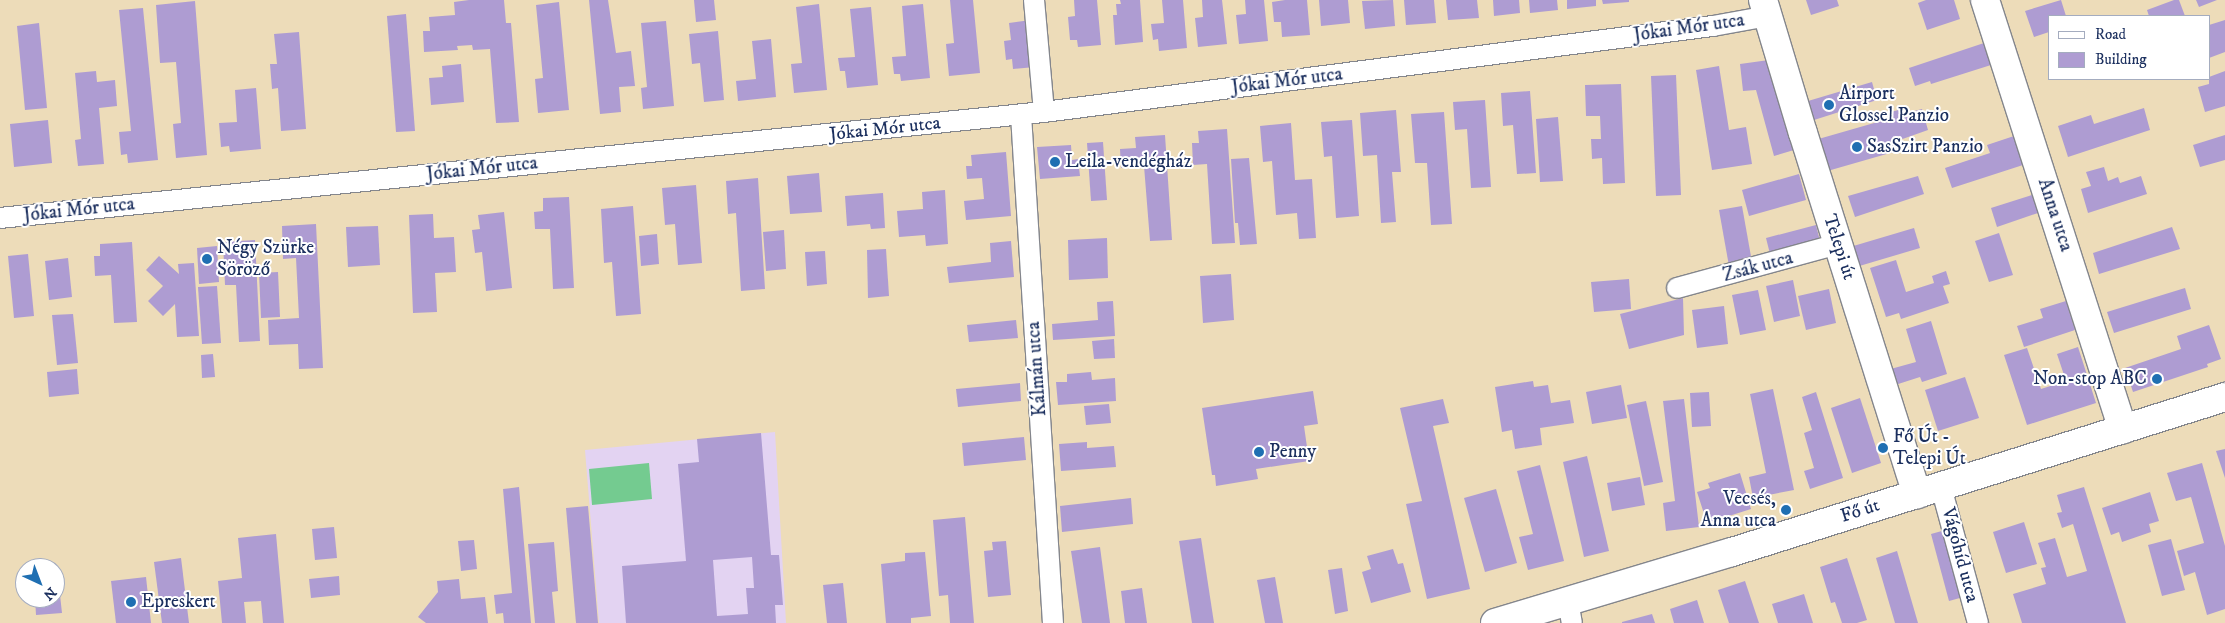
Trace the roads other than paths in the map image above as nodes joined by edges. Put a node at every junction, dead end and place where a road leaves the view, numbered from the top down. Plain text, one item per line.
1 (1034, 0) edge
2 (1985, 0) edge
3 (1766, 8) edge
4 (1044, 112) junction
5 (1021, 115) junction
6 (0, 218) edge
7 (1838, 244) junction
8 (1677, 288) dead end
9 (2225, 397) edge
10 (2123, 429) junction
11 (1929, 490) junction
12 (1570, 612) edge
13 (1053, 623) edge
14 (1494, 623) edge
15 (1978, 623) edge

1 - 4 street
2 - 10 main road, Anna utca
3 - 4 street, Jókai Mór utca
3 - 7 main road, Telepi út
4 - 5 street, Jókai Mór utca
5 - 6 street, Jókai Mór utca
5 - 13 street, Kálmán utca
7 - 8 street, Zsák utca
7 - 11 main road, Telepi út
9 - 10 main road, Fő út
10 - 11 main road, Fő út
11 - 12 main road, Fő út
11 - 15 street, Vágóhíd utca
12 - 14 main road, Fő út

